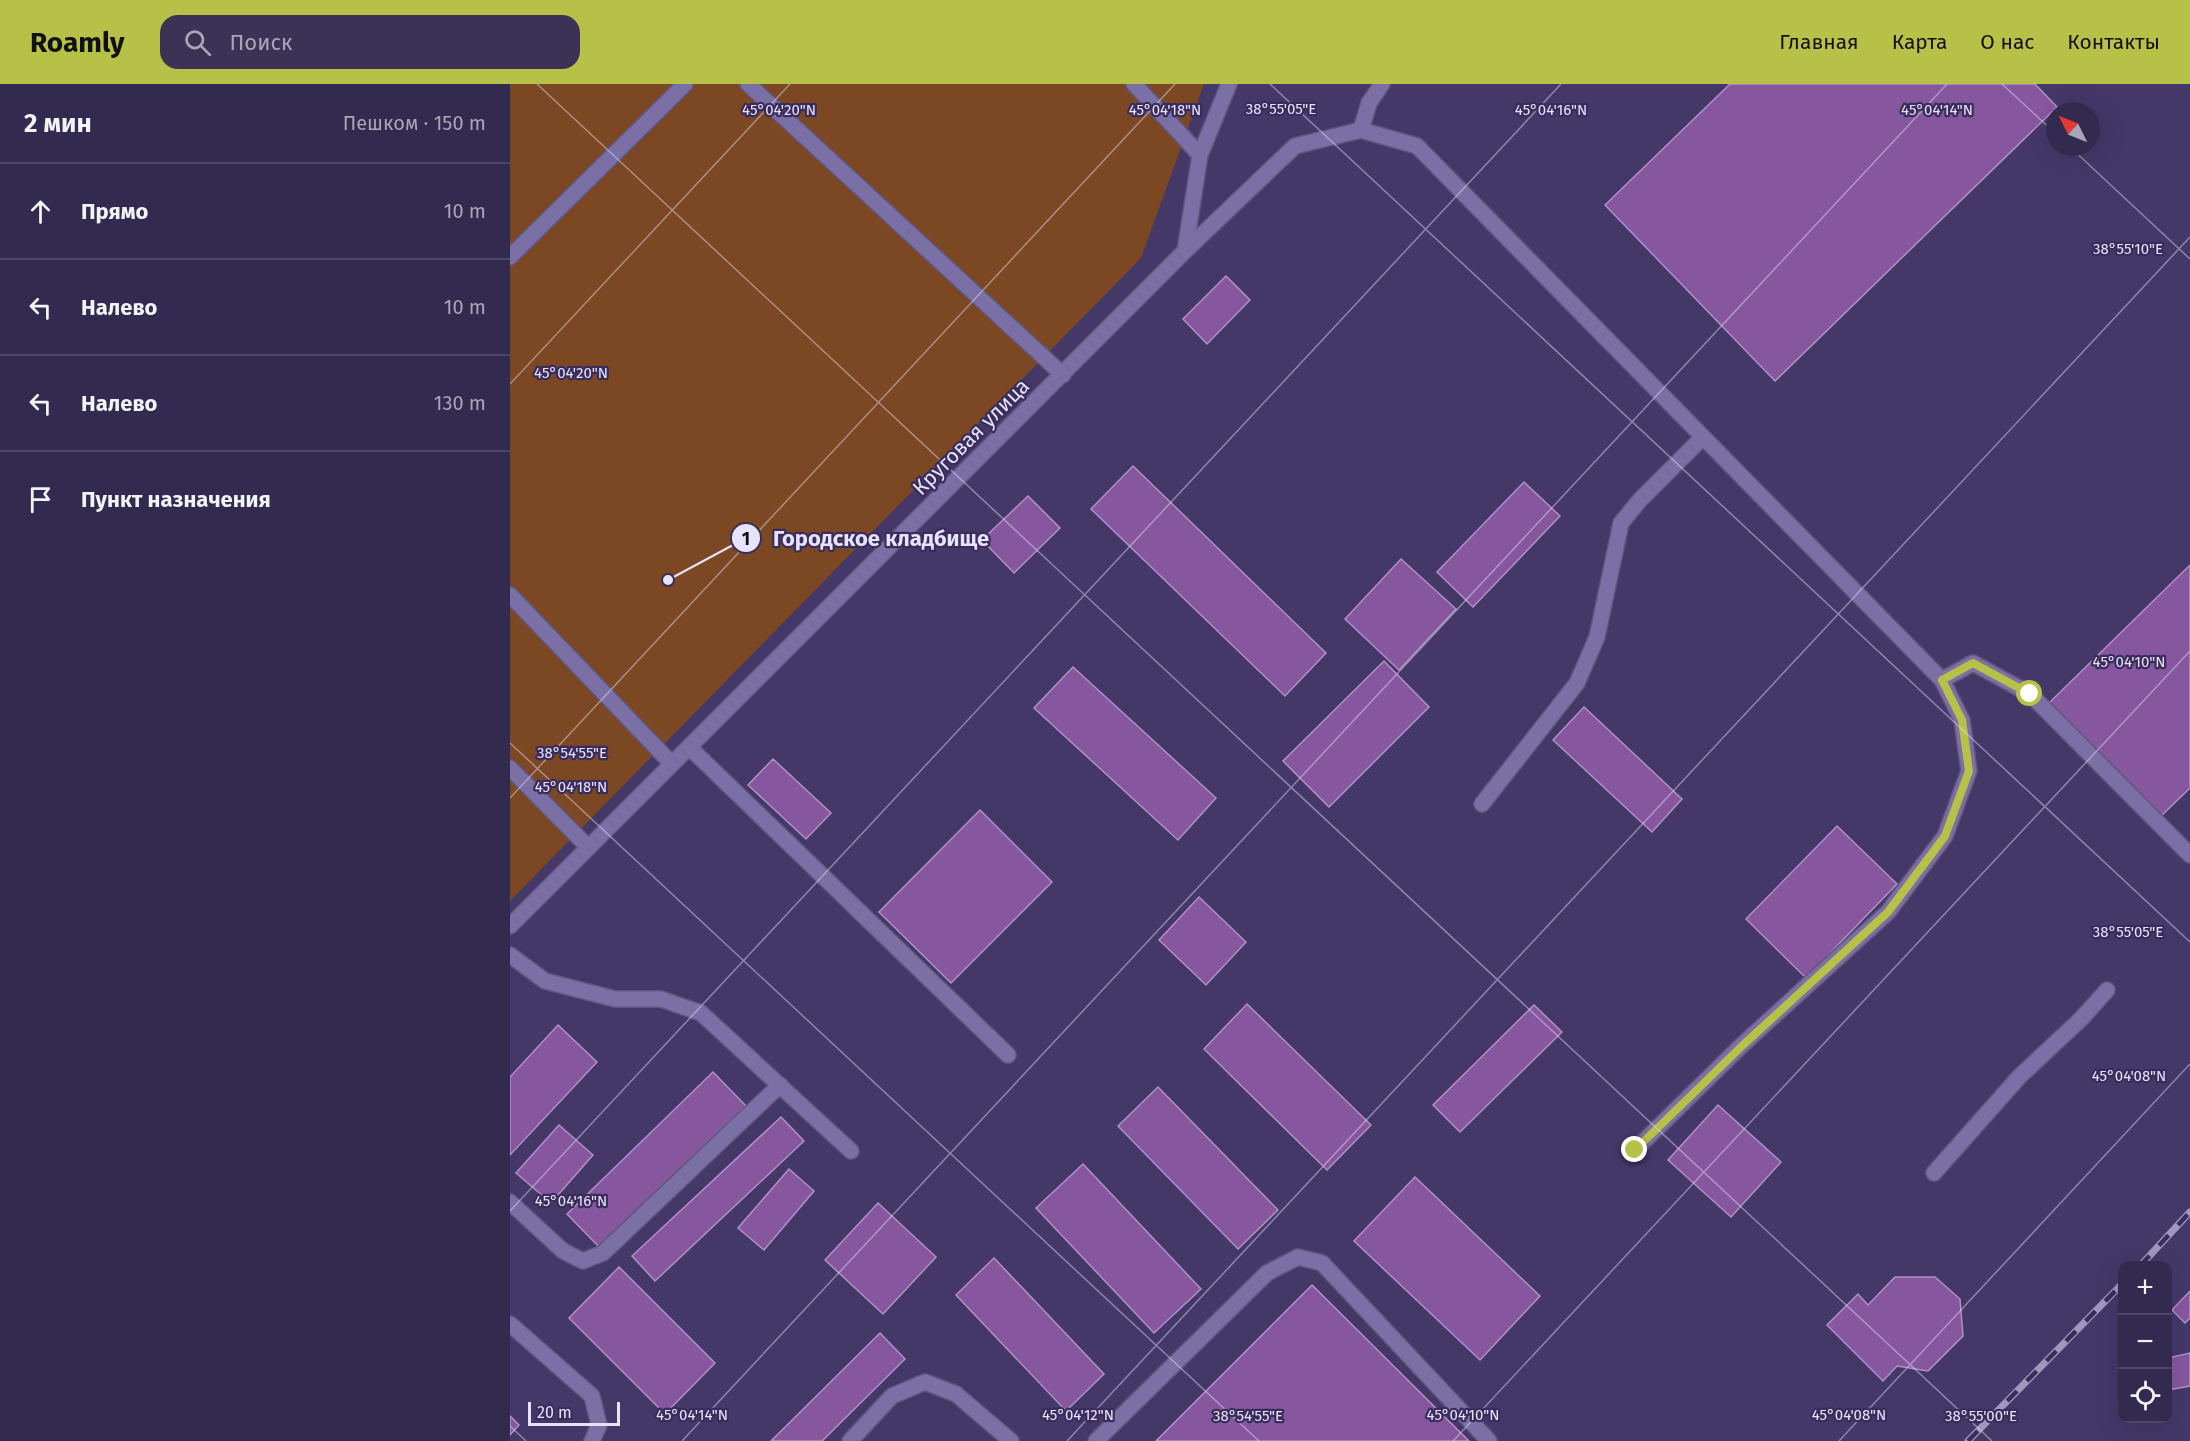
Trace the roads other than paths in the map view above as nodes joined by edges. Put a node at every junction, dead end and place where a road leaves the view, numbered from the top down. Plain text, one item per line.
1 (685, 84) edge
2 (748, 84) edge
3 (1134, 84) edge
4 (1229, 84) edge
5 (1382, 84) edge
6 (1361, 130) junction
7 (1200, 155) junction
8 (1185, 251) junction
9 (510, 256) edge
10 (1063, 375) junction
11 (1703, 437) junction
12 (510, 595) edge
13 (1942, 680) junction
14 (689, 747) junction
15 (672, 764) junction
16 (510, 768) edge
17 (1482, 804) dead end
18 (588, 847) junction
19 (2190, 855) edge
20 (510, 926) edge
21 (510, 955) edge
22 (2107, 990) dead end
23 (1008, 1055) dead end
24 (780, 1085) junction
25 (1635, 1150) dead end
26 (851, 1151) dead end
27 (1934, 1173) dead end
28 (510, 1202) edge
29 (510, 1324) edge
30 (592, 1441) edge
31 (850, 1441) edge
32 (1011, 1441) edge
33 (1096, 1441) edge
34 (1489, 1441) edge

1 - 9 street
2 - 10 street
3 - 7 street
4 - 7 street
5 - 6 street
6 - 8 street, Круговая улица
6 - 11 street
7 - 8 street
8 - 10 street, Круговая улица
10 - 14 street, Круговая улица
11 - 13 street
11 - 17 street
12 - 15 street
13 - 19 street
13 - 25 street
14 - 15 street, Круговая улица
14 - 23 street
15 - 18 street, Круговая улица
16 - 18 street
18 - 20 street, Круговая улица
21 - 24 street
22 - 27 street
24 - 26 street
24 - 28 street
29 - 30 street
31 - 32 street
33 - 34 street

